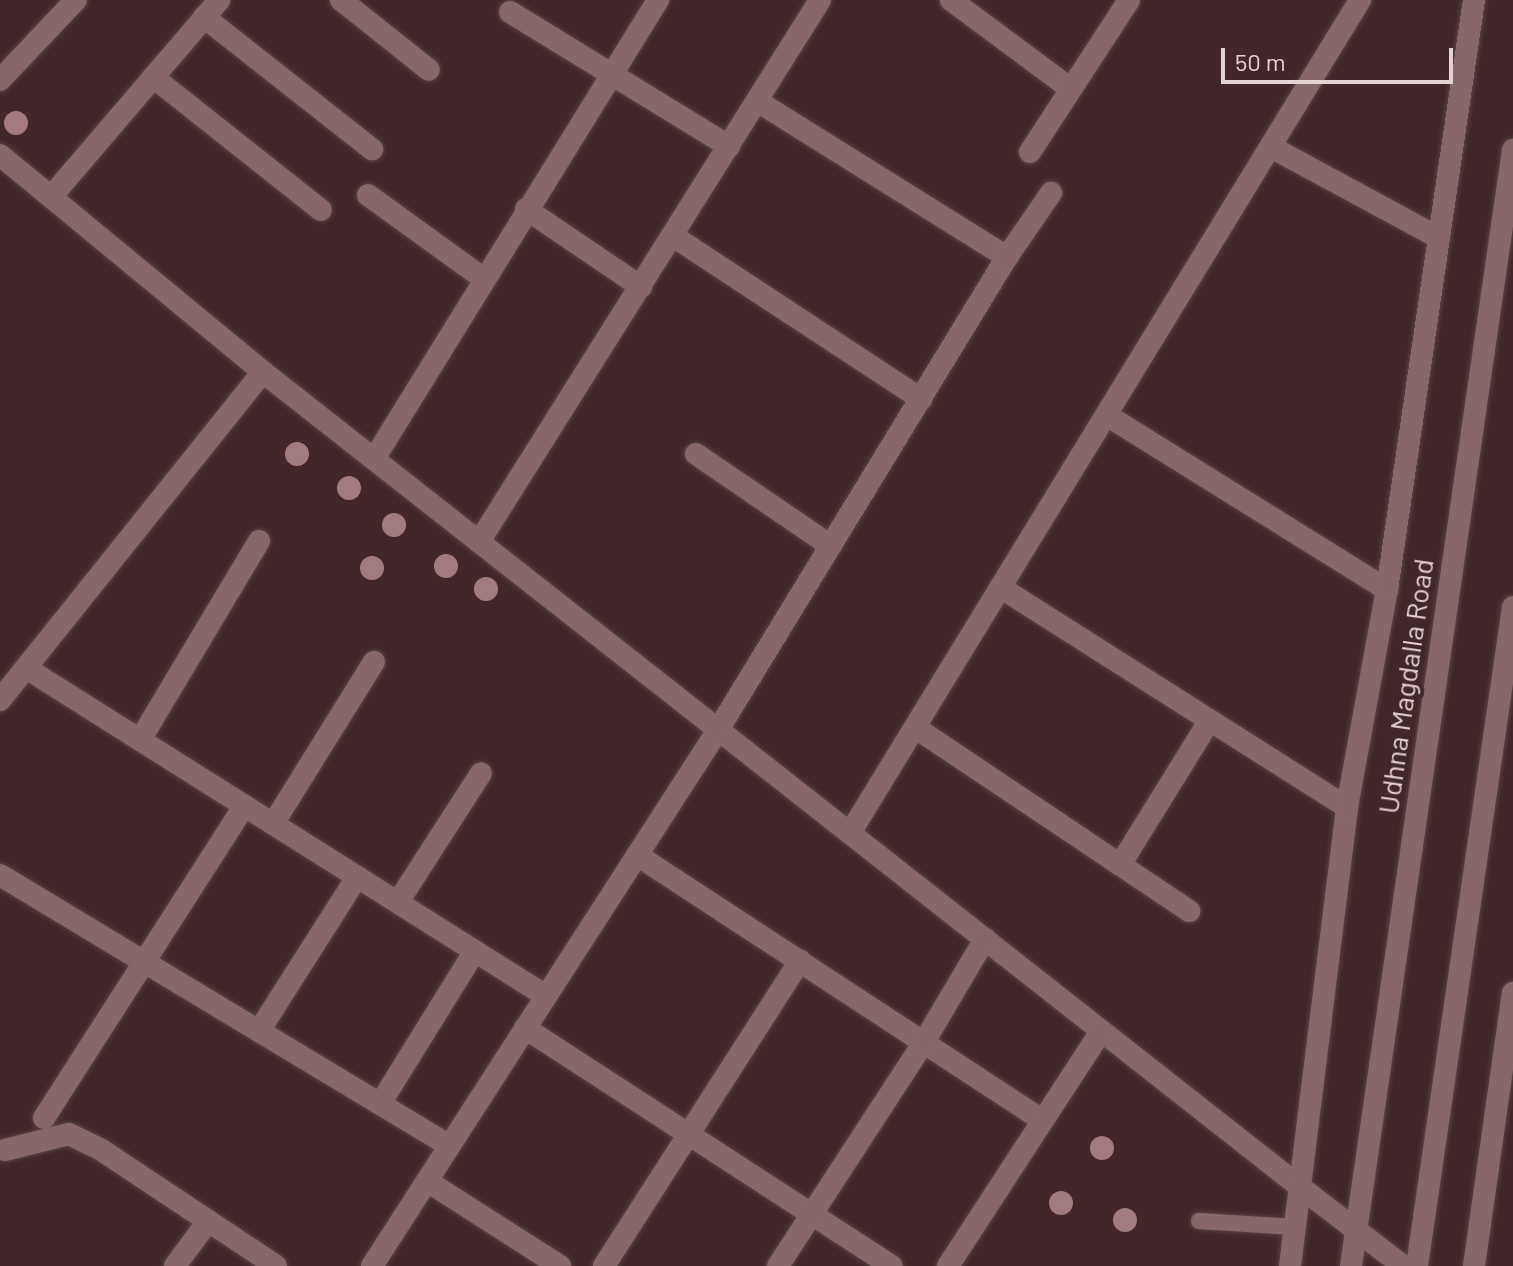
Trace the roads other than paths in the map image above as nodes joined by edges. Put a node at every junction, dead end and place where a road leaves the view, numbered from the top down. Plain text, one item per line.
1 (76, 0) edge
2 (341, 0) edge
3 (658, 0) edge
4 (820, 0) edge
5 (951, 0) edge
6 (1360, 0) edge
7 (1474, 0) edge
8 (1122, 3) edge
9 (211, 8) edge
10 (510, 12) dead end
11 (429, 70) dead end
12 (614, 73) junction
13 (153, 77) junction
14 (0, 80) edge
15 (1071, 89) junction
16 (757, 101) junction
17 (729, 146) junction
18 (1271, 147) junction
19 (372, 149) dead end
20 (1513, 150) edge
21 (1030, 152) dead end
22 (0, 155) edge
23 (1051, 193) dead end
24 (368, 195) dead end
25 (51, 197) junction
26 (526, 209) junction
27 (321, 210) dead end
28 (673, 236) junction
29 (1439, 238) junction
30 (1007, 257) junction
31 (484, 279) junction
32 (641, 287) junction
33 (263, 372) junction
34 (921, 399) junction
35 (1108, 416) junction
36 (696, 454) dead end
37 (374, 459) junction
38 (259, 541) dead end
39 (479, 542) junction
40 (831, 546) junction
41 (1003, 589) junction
42 (1387, 590) junction
43 (1513, 607) edge
44 (374, 662) dead end
45 (26, 668) junction
46 (0, 700) edge
47 (1208, 723) junction
48 (916, 728) junction
49 (718, 730) junction
50 (140, 740) junction
51 (481, 773) dead end
52 (244, 806) junction
53 (1347, 807) junction
54 (273, 824) junction
55 (850, 833) junction
56 (637, 855) junction
57 (1120, 865) junction
58 (0, 875) edge
59 (357, 877) junction
60 (398, 902) junction
61 (1189, 911) dead end
62 (985, 939) junction
63 (475, 951) junction
64 (800, 961) junction
65 (145, 963) junction
66 (1513, 993) edge
67 (546, 996) junction
68 (525, 1028) junction
69 (259, 1031) junction
70 (1101, 1031) junction
71 (924, 1042) junction
72 (380, 1104) junction
73 (44, 1118) dead end
74 (1042, 1120) junction
75 (690, 1135) junction
76 (450, 1146) junction
77 (2, 1152) edge
78 (427, 1181) junction
79 (1300, 1187) junction
80 (812, 1214) junction
81 (208, 1221) junction
82 (1199, 1221) dead end
83 (1295, 1227) junction
84 (1356, 1230) junction
85 (175, 1266) edge
86 (276, 1266) edge
87 (372, 1266) edge
88 (560, 1266) edge
89 (604, 1266) edge
90 (778, 1266) edge
91 (892, 1266) edge
92 (948, 1266) edge
93 (1290, 1266) edge
94 (1351, 1266) edge
95 (1403, 1266) edge
96 (1417, 1266) edge
97 (1474, 1266) edge

1 - 14 street
2 - 11 street
3 - 12 street
4 - 16 street
5 - 15 street
6 - 18 street
7 - 29 street
8 - 15 street
9 - 13 street
9 - 19 street
10 - 12 street
12 - 17 street
12 - 26 street
13 - 25 street
13 - 27 street
15 - 21 street
16 - 17 street
16 - 30 street
17 - 28 street
18 - 29 street
18 - 35 street
20 - 84 street, Udhna Magdalla Road
22 - 25 street
23 - 30 street
24 - 31 street
25 - 33 street
26 - 31 street
26 - 32 street
28 - 32 street
28 - 34 street
29 - 42 street
30 - 34 street
31 - 37 street
32 - 39 street
33 - 37 street
33 - 45 street
34 - 40 street
35 - 41 street
35 - 42 street
36 - 40 street
37 - 39 street
38 - 50 street
39 - 49 street
40 - 49 street
41 - 47 street
41 - 48 street
42 - 53 street
43 - 96 street
44 - 54 street
45 - 46 street
45 - 50 street
47 - 53 street
47 - 57 street
48 - 55 street
48 - 57 street
49 - 55 street
49 - 56 street
50 - 52 street
51 - 60 street
52 - 54 street
52 - 65 street
53 - 79 street
54 - 59 street
55 - 62 street
56 - 64 street
56 - 67 street
57 - 61 street
58 - 65 street
59 - 60 street
59 - 69 street
60 - 63 street
62 - 70 street
62 - 71 street
63 - 67 street
63 - 72 street
64 - 71 street
64 - 75 street
65 - 69 street
65 - 73 street
66 - 97 street
67 - 68 street
68 - 75 street
68 - 76 street
69 - 72 street
70 - 74 street
70 - 79 street
71 - 74 street
71 - 80 street
72 - 76 street
74 - 92 street
75 - 80 street
75 - 89 street
76 - 78 street
77 - 81 street
78 - 87 street
78 - 88 street
79 - 83 street
79 - 84 street
80 - 90 street
80 - 91 street
81 - 85 street
81 - 86 street
82 - 83 lane
83 - 93 street
84 - 94 street, Udhna Magdalla Road
84 - 95 street

